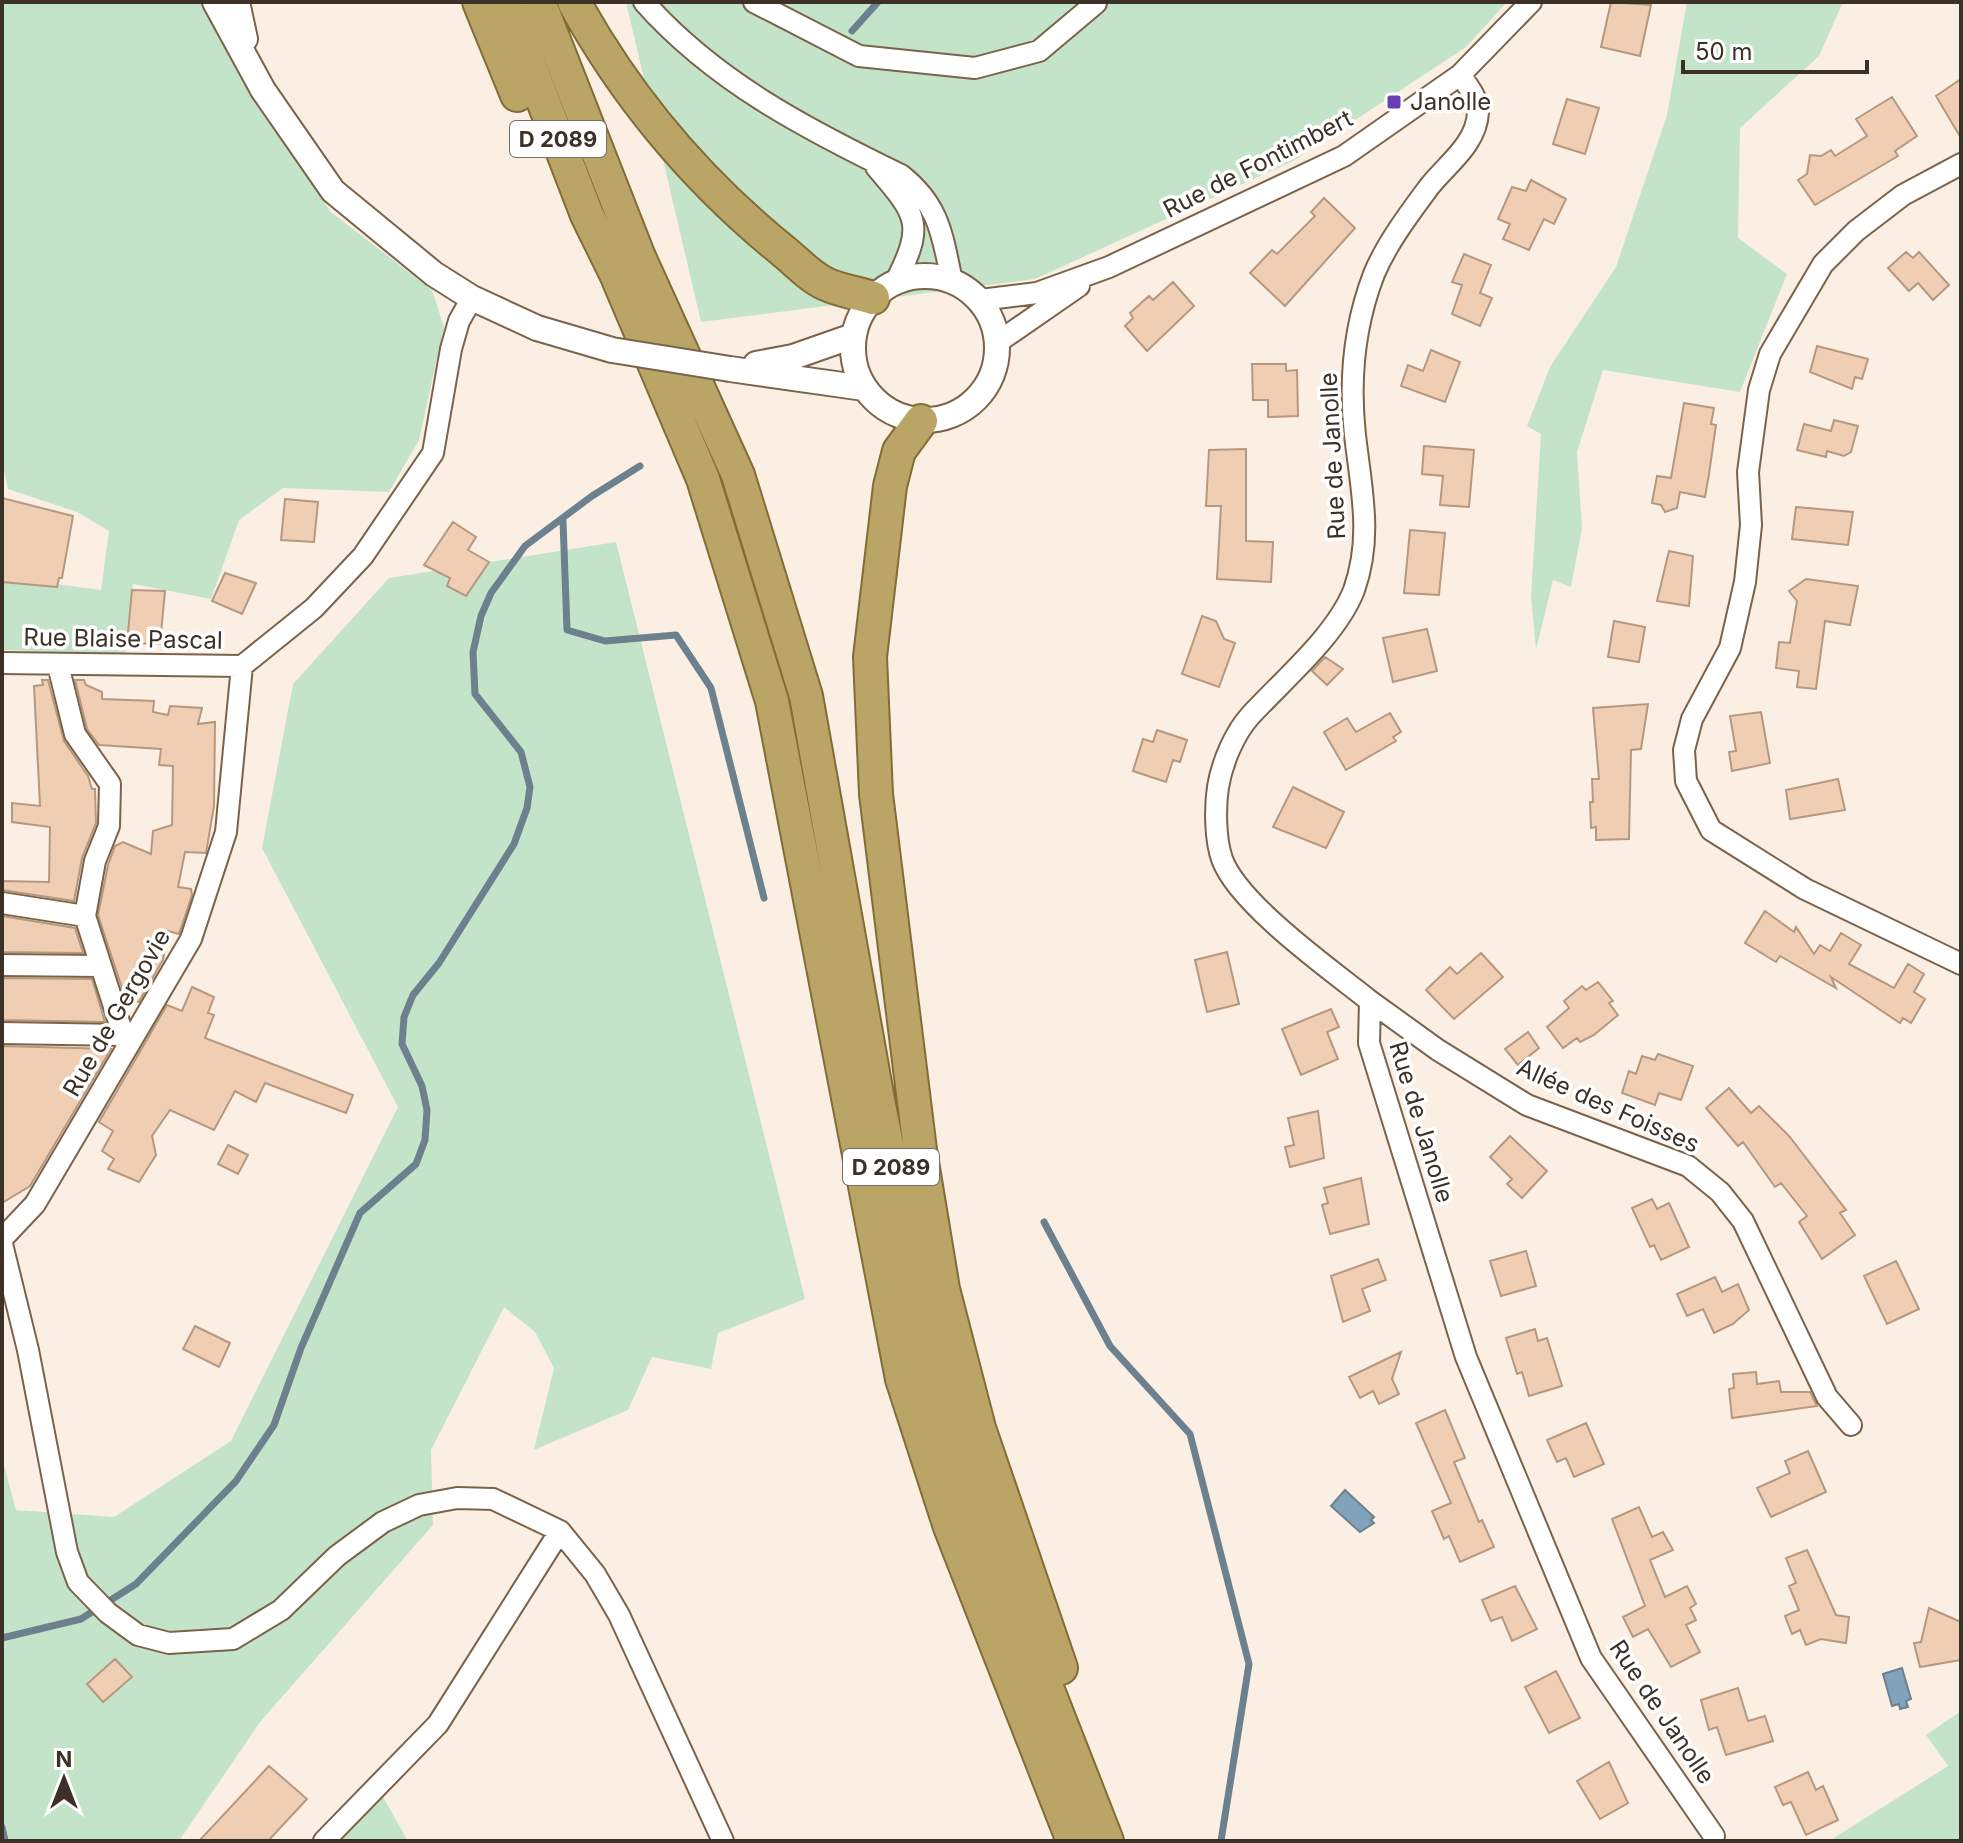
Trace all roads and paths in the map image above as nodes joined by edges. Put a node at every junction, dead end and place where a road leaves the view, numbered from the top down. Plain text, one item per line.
1 (215, 2) edge
2 (237, 2) edge
3 (479, 2) edge
4 (505, 2) edge
5 (539, 2) edge
6 (574, 2) edge
7 (644, 2) edge
8 (754, 2) edge
9 (1531, 2) edge
10 (1096, 3) edge
11 (1460, 75) junction
12 (263, 90) junction
13 (871, 160) junction
14 (1961, 164) edge
15 (587, 215) junction
16 (1109, 267) junction
17 (952, 281) junction
18 (884, 290) junction
19 (472, 298) junction
20 (980, 300) junction
21 (853, 336) junction
22 (998, 342) junction
23 (730, 369) junction
24 (864, 388) junction
25 (921, 421) junction
26 (2, 663) edge
27 (58, 665) junction
28 (242, 666) junction
29 (2, 903) edge
30 (85, 916) junction
31 (1961, 964) edge
32 (2, 965) edge
33 (101, 966) junction
34 (1370, 1001) junction
35 (2, 1033) edge
36 (125, 1041) junction
37 (2, 1241) edge
38 (1851, 1425) dead end
39 (560, 1531) junction
40 (1714, 1836) dead end
41 (324, 1841) edge
42 (723, 1841) edge
43 (1073, 1841) edge
44 (1107, 1841) edge

1 - 12 street
2 - 12 street
3 - 15 highway
4 - 15 highway, D 2089
5 - 44 highway, D 2089
6 - 18 highway
7 - 13 street
8 - 10 street
9 - 11 street, Rue de Fontimbert
11 - 16 street, Rue de Fontimbert
11 - 34 street, Rue de Janolle
12 - 19 street
13 - 17 street
13 - 18 street
14 - 31 street
15 - 43 highway, D 2089
16 - 20 street, Rue de Fontimbert
16 - 22 street, Rue de Fontimbert
17 - 18 street
17 - 20 street
18 - 21 street
19 - 23 street, bridge
19 - 28 street
20 - 22 street
21 - 23 street
21 - 24 street
22 - 25 street
23 - 24 street
24 - 25 street
25 - 44 highway
26 - 27 street, Rue Blaise Pascal
27 - 28 street, Rue Blaise Pascal
27 - 30 street
28 - 36 street, Rue de Gergovie
29 - 30 street
30 - 33 street
32 - 33 street
33 - 36 street
34 - 38 street, Allée des Foisses
34 - 40 street, Rue de Janolle
35 - 36 street
36 - 37 street, Rue de Gergovie
37 - 39 street
39 - 41 street
39 - 42 street

